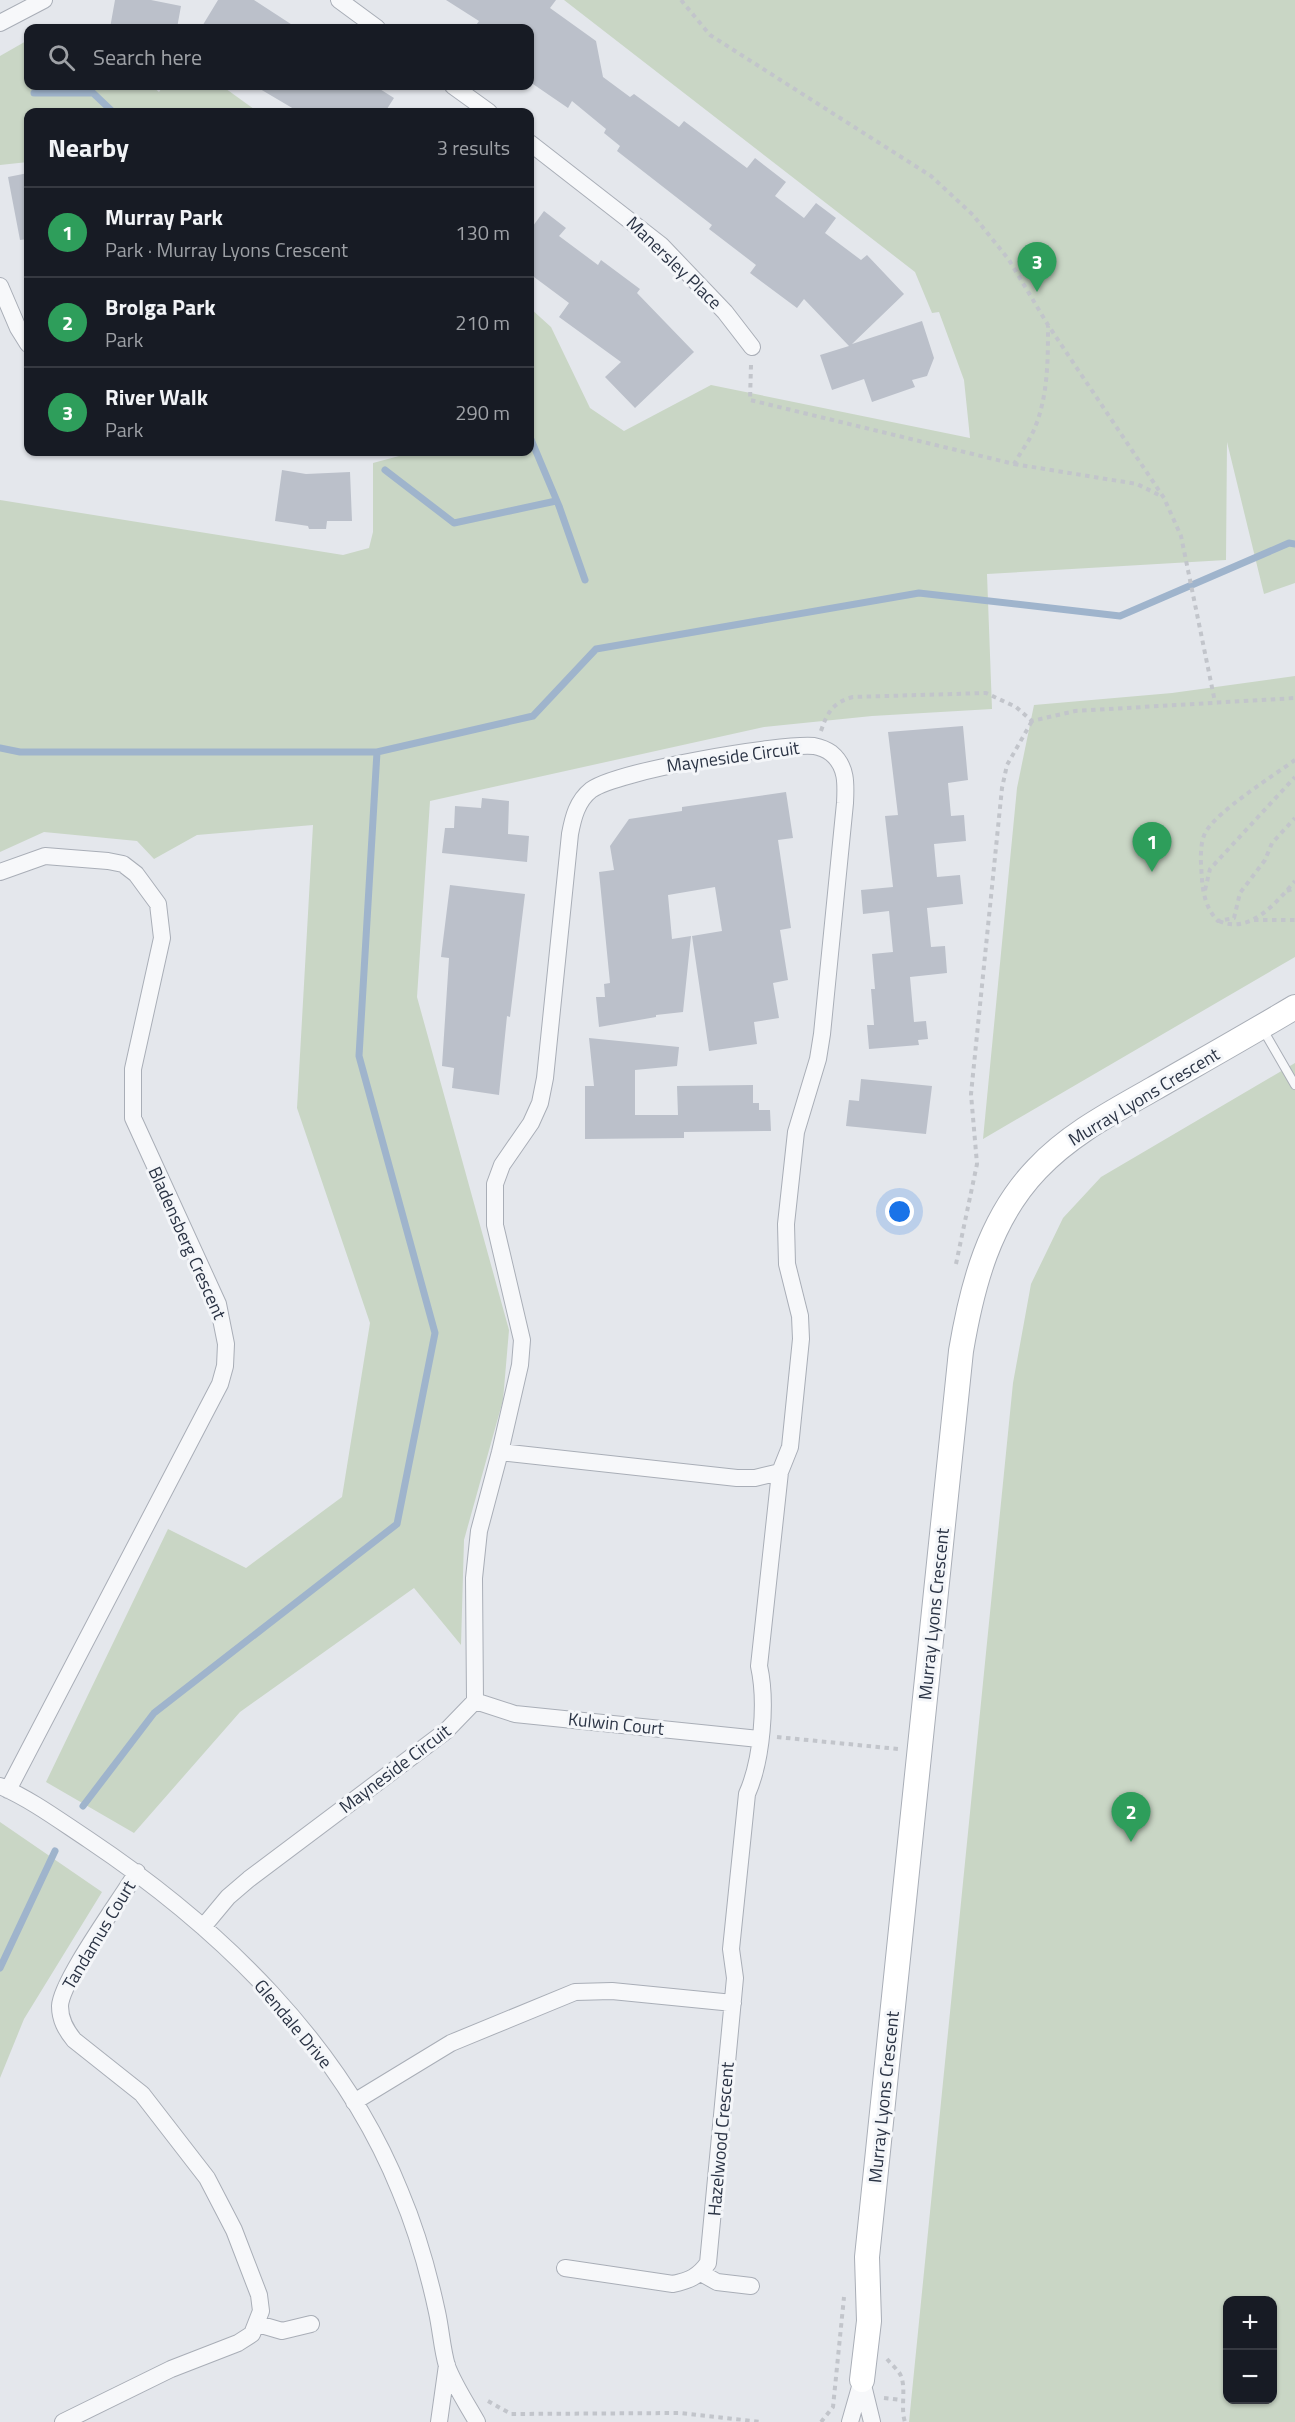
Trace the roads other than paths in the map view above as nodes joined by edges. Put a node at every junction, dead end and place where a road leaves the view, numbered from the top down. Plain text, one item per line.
1 (44, 0) edge
2 (339, 0) edge
3 (0, 23) edge
4 (372, 24) edge
5 (459, 90) edge
6 (483, 108) edge
7 (534, 146) edge
8 (0, 286) edge
9 (24, 338) edge
10 (752, 347) road end
11 (0, 872) edge
12 (1295, 1008) edge
13 (1262, 1027) junction
14 (1295, 1085) edge
15 (501, 1452) junction
16 (780, 1472) junction
17 (475, 1701) junction
18 (759, 1739) junction
19 (4, 1788) edge
20 (137, 1872) junction
21 (203, 1927) junction
22 (733, 2003) junction
23 (354, 2102) junction
24 (565, 2268) dead end
25 (701, 2273) junction
26 (751, 2286) dead end
27 (258, 2324) junction
28 (311, 2324) dead end
29 (447, 2365) junction
30 (862, 2380) junction
31 (63, 2422) edge
32 (440, 2422) edge
33 (477, 2422) edge
34 (850, 2422) edge
35 (872, 2422) edge

1 - 3 street
2 - 4 street
5 - 6 street
7 - 10 street, Manersley Place
8 - 9 street
11 - 19 street, Bladensberg Crescent
12 - 13 street, Murray Lyons Crescent
13 - 14 lane
13 - 30 street, Murray Lyons Crescent
15 - 16 street
15 - 16 street, Mayneside Circuit
15 - 17 street, Mayneside Circuit
16 - 18 street, Mayneside Circuit
17 - 18 street, Kulwin Court
17 - 21 street, Mayneside Circuit
18 - 22 street, Hazelwood Crescent
19 - 20 street, Glendale Drive
20 - 21 street, Glendale Drive
20 - 27 street, Tandamus Court
21 - 23 street, Glendale Drive
22 - 23 street
22 - 25 street, Hazelwood Crescent
23 - 29 street, Glendale Drive
24 - 25 street
25 - 26 street
27 - 28 street
27 - 31 street
29 - 32 street, Glendale Drive
29 - 33 street, Glendale Drive
30 - 34 street, Murray Lyons Crescent
30 - 35 street, Murray Lyons Crescent

